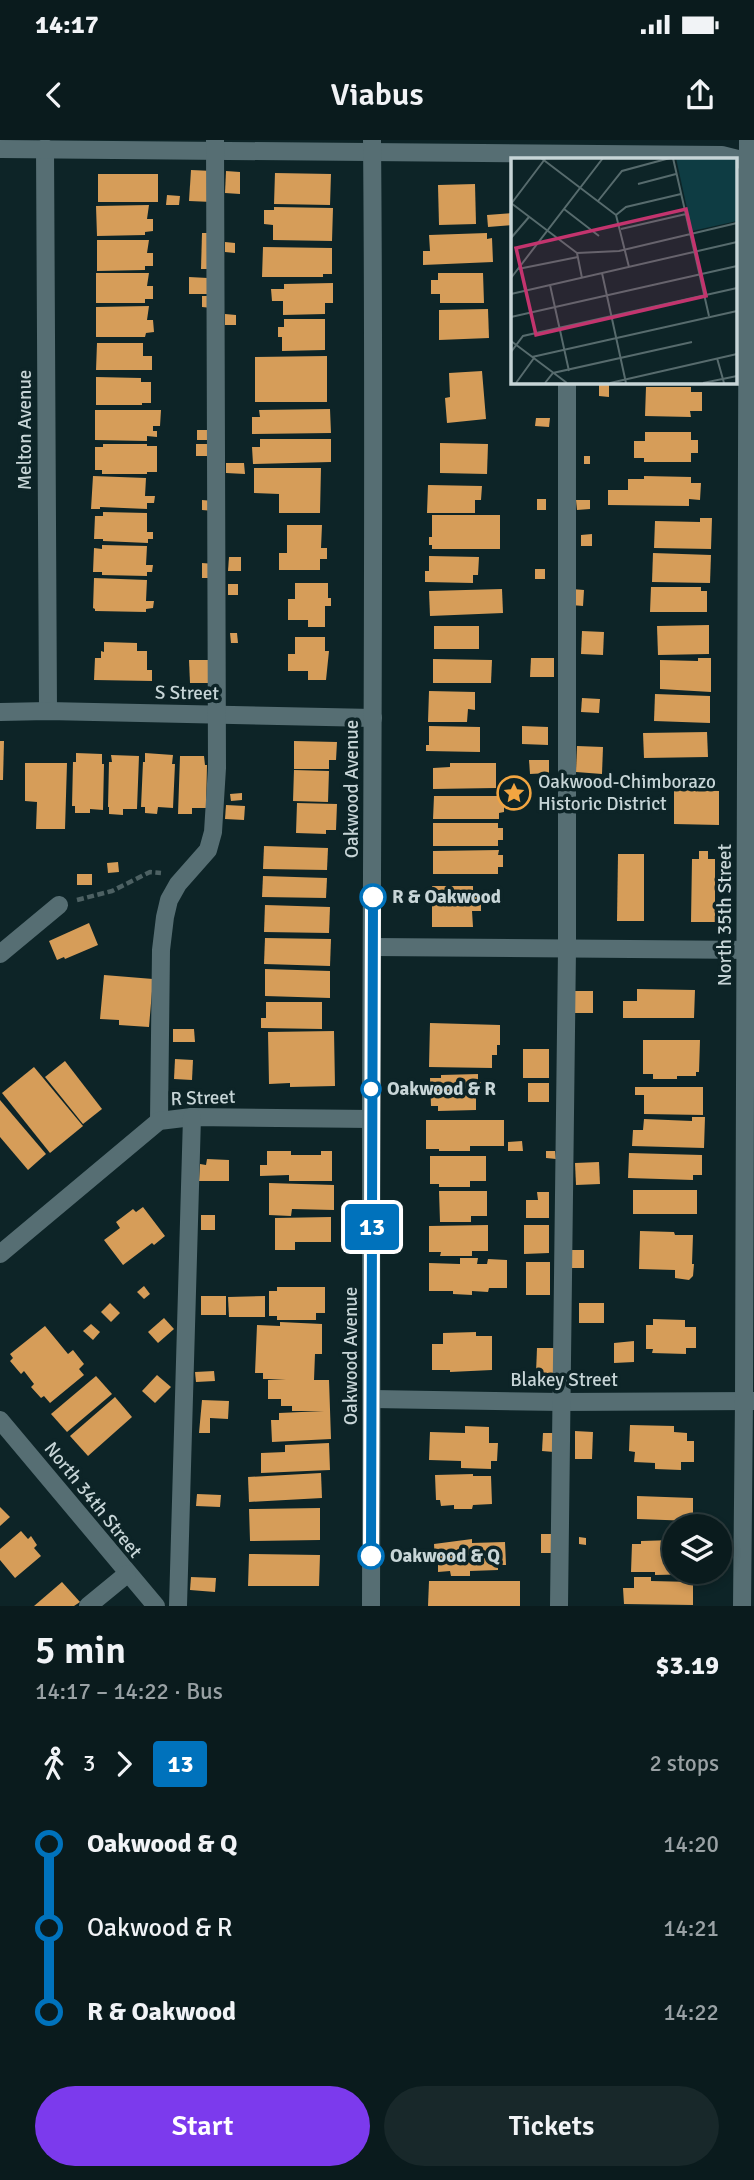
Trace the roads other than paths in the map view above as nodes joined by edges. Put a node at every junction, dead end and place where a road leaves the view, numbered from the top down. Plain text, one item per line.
1 (748, 140) edge
2 (216, 145) edge
3 (372, 145) edge
4 (45, 148) junction
5 (0, 149) edge
6 (568, 151) edge
7 (734, 158) edge
8 (751, 162) edge
9 (567, 383) edge
10 (48, 711) junction
11 (0, 712) edge
12 (216, 715) junction
13 (373, 718) junction
14 (60, 905) road end
15 (373, 947) junction
16 (567, 948) junction
17 (750, 950) edge
18 (0, 954) edge
19 (191, 1117) junction
20 (371, 1119) junction
21 (159, 1121) junction
22 (0, 1254) edge
23 (373, 1399) junction
24 (749, 1401) edge
25 (561, 1402) junction
26 (0, 1420) edge
27 (127, 1574) junction
28 (88, 1606) edge
29 (156, 1606) edge
30 (178, 1606) edge
31 (371, 1606) edge
32 (559, 1606) edge
33 (742, 1606) edge

1 - 8 street, North 35th Street
2 - 3 street
2 - 4 street
2 - 12 street
3 - 6 street
3 - 13 street, Oakwood Avenue
4 - 5 street
4 - 10 street, Melton Avenue
6 - 7 street
8 - 17 street, North 35th Street
9 - 16 street
10 - 11 street, S Street
10 - 12 street, S Street
12 - 13 street, S Street
12 - 21 street
13 - 15 street, Oakwood Avenue
14 - 18 street
15 - 16 street
15 - 20 street, Oakwood Avenue
16 - 17 street
16 - 25 street
17 - 24 street, North 35th Street
19 - 20 street, R Street
19 - 21 street, R Street
19 - 30 street
20 - 23 street, Oakwood Avenue
21 - 22 street, R Street
23 - 25 street, Blakey Street
23 - 31 street, Oakwood Avenue
24 - 25 street, Blakey Street
24 - 33 street, North 35th Street
25 - 32 street
26 - 27 street, North 34th Street
27 - 28 street
27 - 29 street, North 34th Street

